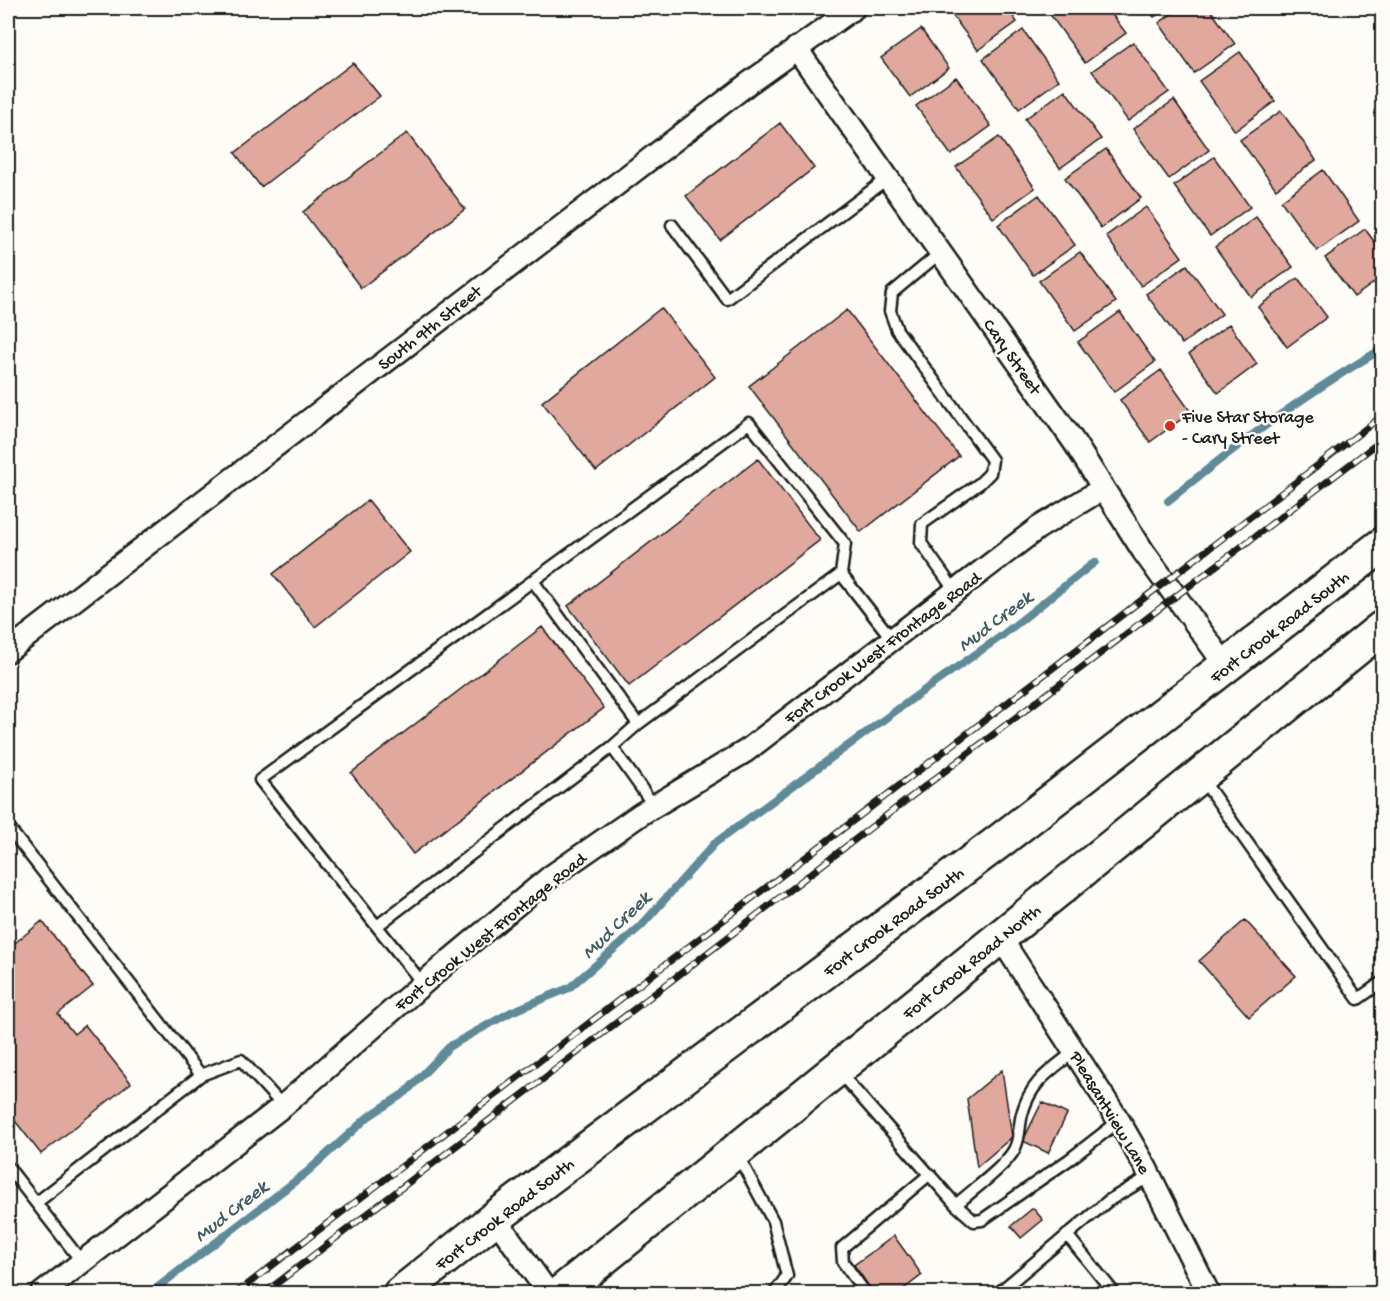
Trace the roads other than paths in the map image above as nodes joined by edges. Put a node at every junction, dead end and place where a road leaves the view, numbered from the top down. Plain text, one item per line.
1 (854, 8) edge
2 (796, 48) junction
3 (888, 178) junction
4 (672, 225) dead end
5 (940, 253) junction
6 (1102, 489) junction
7 (1383, 545) edge
8 (841, 574) junction
9 (533, 581) junction
10 (954, 591) junction
11 (1383, 628) edge
12 (892, 639) junction
13 (8, 651) edge
14 (1226, 666) junction
15 (638, 724) junction
16 (612, 747) junction
17 (1200, 776) junction
18 (654, 806) junction
19 (8, 827) edge
20 (376, 926) junction
21 (1000, 937) junction
22 (1383, 982) edge
23 (423, 984) junction
24 (1075, 1051) junction
25 (836, 1070) junction
26 (201, 1075) junction
27 (283, 1106) junction
28 (1119, 1121) junction
29 (736, 1151) junction
30 (8, 1167) edge
31 (930, 1174) junction
32 (1150, 1176) junction
33 (36, 1203) junction
34 (956, 1204) junction
35 (495, 1218) junction
36 (1067, 1235) junction
37 (82, 1262) junction
38 (41, 1293) edge
39 (400, 1293) edge
40 (549, 1293) edge
41 (559, 1293) edge
42 (774, 1293) edge
43 (866, 1293) edge
44 (997, 1293) edge
45 (1115, 1293) edge
46 (1209, 1293) edge

1 - 2 street, South 9th Street
2 - 3 street, Cary Street
2 - 13 street, South 9th Street
3 - 4 lane
3 - 5 street, Cary Street
5 - 6 street, Cary Street
5 - 10 lane
6 - 10 street, Fort Crook West Frontage Road
6 - 14 street, Cary Street
7 - 14 main road, Fort Crook Road South
8 - 9 lane
8 - 12 lane
8 - 15 lane
9 - 15 lane
9 - 20 lane
10 - 12 street, Fort Crook West Frontage Road
11 - 17 main road, Fort Crook Road North
12 - 18 street, Fort Crook West Frontage Road
14 - 35 main road, Fort Crook Road South
15 - 16 lane
16 - 18 lane
16 - 20 lane
17 - 21 main road, Fort Crook Road North
17 - 22 lane
18 - 23 street, Fort Crook West Frontage Road
19 - 26 lane
20 - 23 lane
21 - 24 street, Pleasantview Lane
21 - 25 main road, Fort Crook Road North
23 - 27 street, Fort Crook West Frontage Road
24 - 28 street, Pleasantview Lane
24 - 34 lane
25 - 29 main road, Fort Crook Road North
25 - 31 lane
26 - 27 lane
26 - 33 lane
27 - 37 street, Fort Crook West Frontage Road
28 - 32 street, Pleasantview Lane
28 - 34 lane
29 - 41 main road, Fort Crook Road North
29 - 42 lane
30 - 33 lane
31 - 34 lane
31 - 43 lane
32 - 36 lane
32 - 46 street, Pleasantview Lane
33 - 37 lane
35 - 39 main road, Fort Crook Road South
35 - 40 street
36 - 44 lane
36 - 45 lane
37 - 38 street, Fort Crook West Frontage Road

